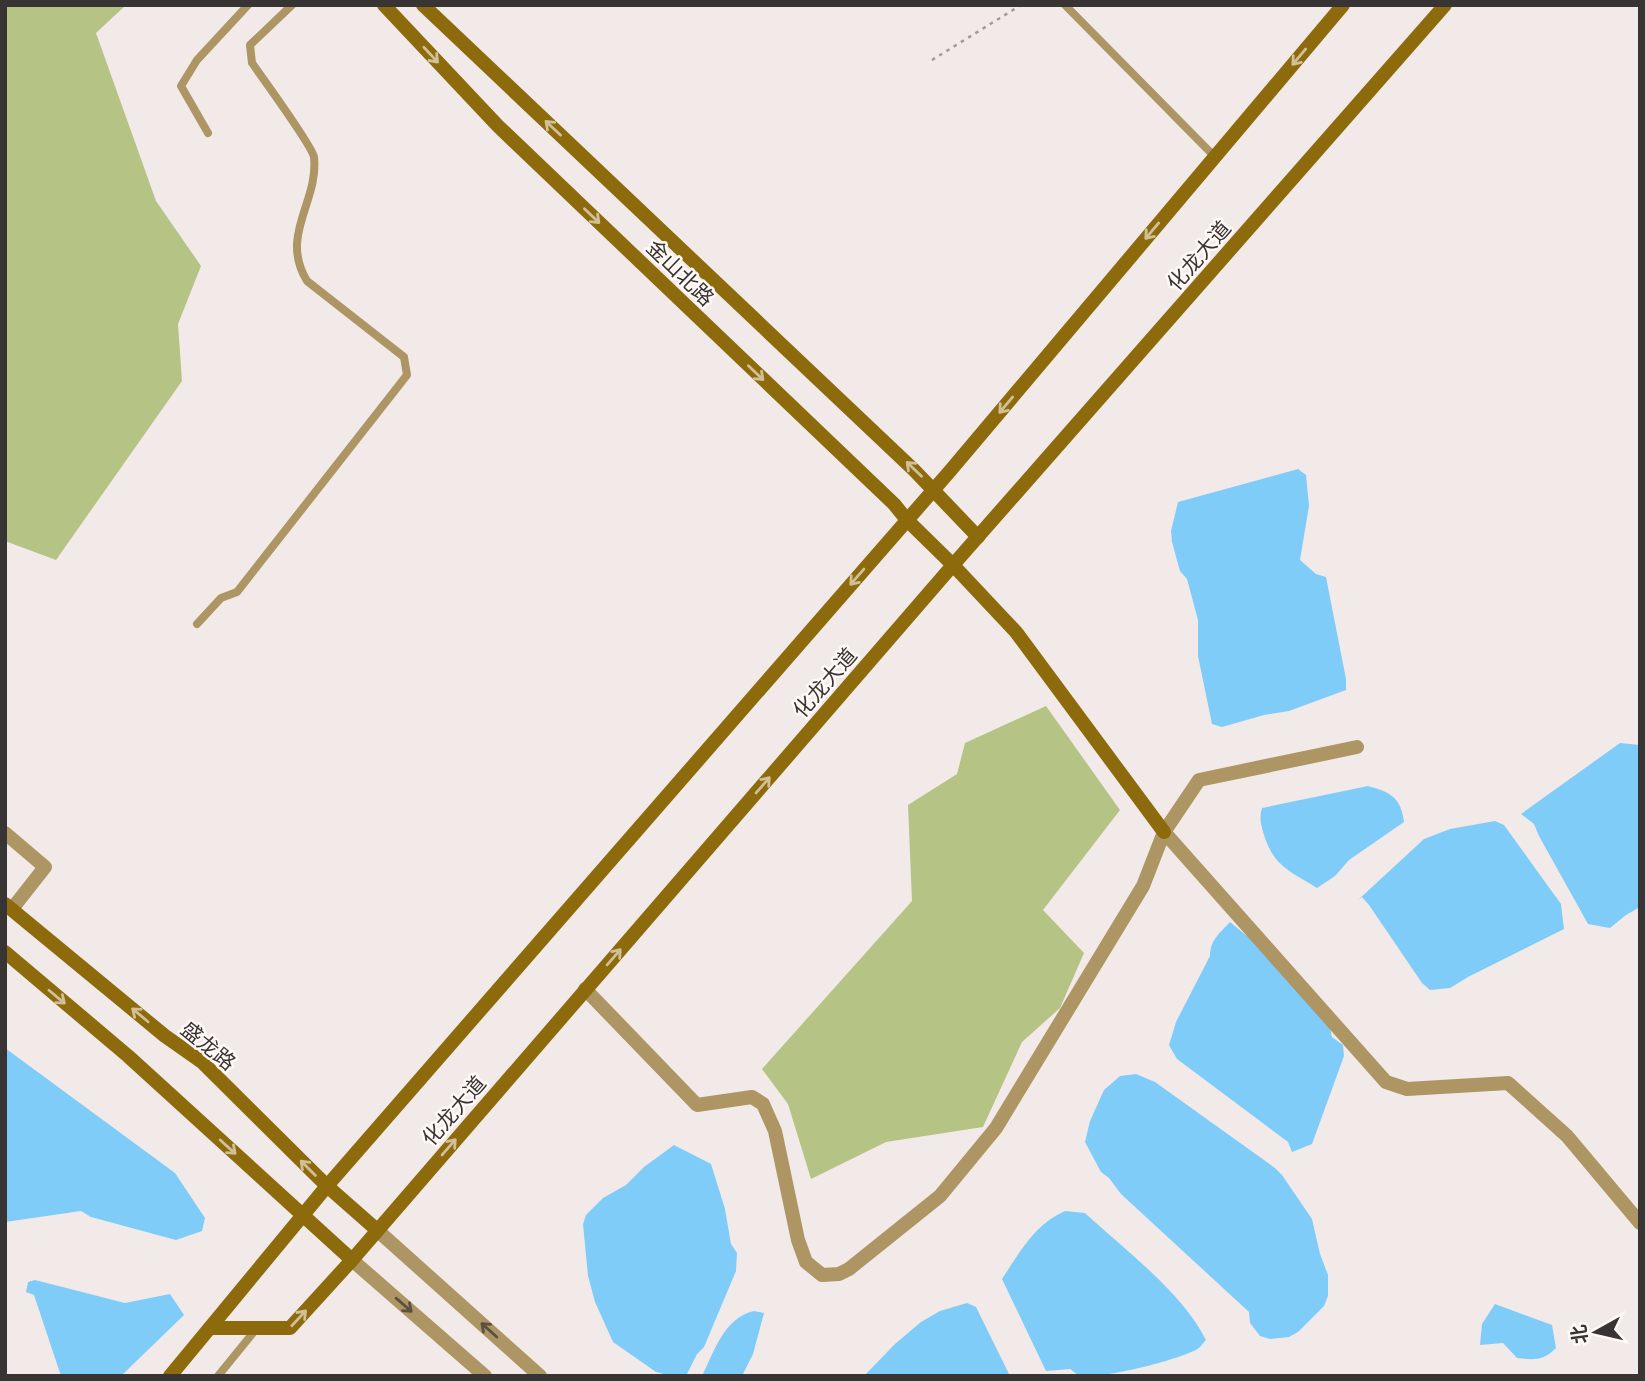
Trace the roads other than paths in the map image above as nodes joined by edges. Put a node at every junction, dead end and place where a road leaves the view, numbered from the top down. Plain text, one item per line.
1 (248, 5) edge
2 (292, 5) edge
3 (384, 5) edge
4 (423, 5) edge
5 (1065, 5) edge
6 (1343, 5) edge
7 (1445, 5) edge
8 (208, 133) dead end
9 (1215, 157) junction
10 (934, 489) junction
11 (907, 520) junction
12 (978, 537) junction
13 (953, 565) junction
14 (197, 624) dead end
15 (1357, 747) dead end
16 (1164, 832) junction
17 (5, 833) edge
18 (8, 907) edge
19 (5, 952) edge
20 (585, 989) junction
21 (327, 1186) junction
22 (303, 1215) junction
23 (1640, 1223) edge
24 (377, 1230) junction
25 (352, 1260) junction
26 (210, 1328) junction
27 (257, 1328) junction
28 (170, 1376) edge
29 (218, 1376) edge
30 (485, 1376) edge
31 (540, 1376) edge

1 - 8 lane
2 - 14 lane
3 -> 11 main road, 金山北路
10 -> 4 main road, 金山北路
5 - 9 lane
6 -> 9 main road
7 - 12 main road, 化龙大道
9 -> 10 main road
10 - 11 main road
10 - 12 main road, 金山北路
11 - 13 main road, 金山北路
11 -> 21 main road
12 - 13 main road, 化龙大道
13 - 16 main road, 金山北路
20 -> 13 main road, 化龙大道
15 - 16 street
16 - 20 street
16 - 23 street
17 - 18 street
21 -> 18 main road, 盛龙路
19 -> 22 main road
24 -> 20 main road, 化龙大道
21 - 22 main road
21 - 24 main road, 盛龙路
22 - 25 main road
22 - 26 main road
24 - 25 main road, 化龙大道
31 -> 24 street
27 -> 25 main road, 化龙大道
25 -> 30 street
26 - 27 main road, 化龙大道
26 - 28 main road
27 - 29 lane

